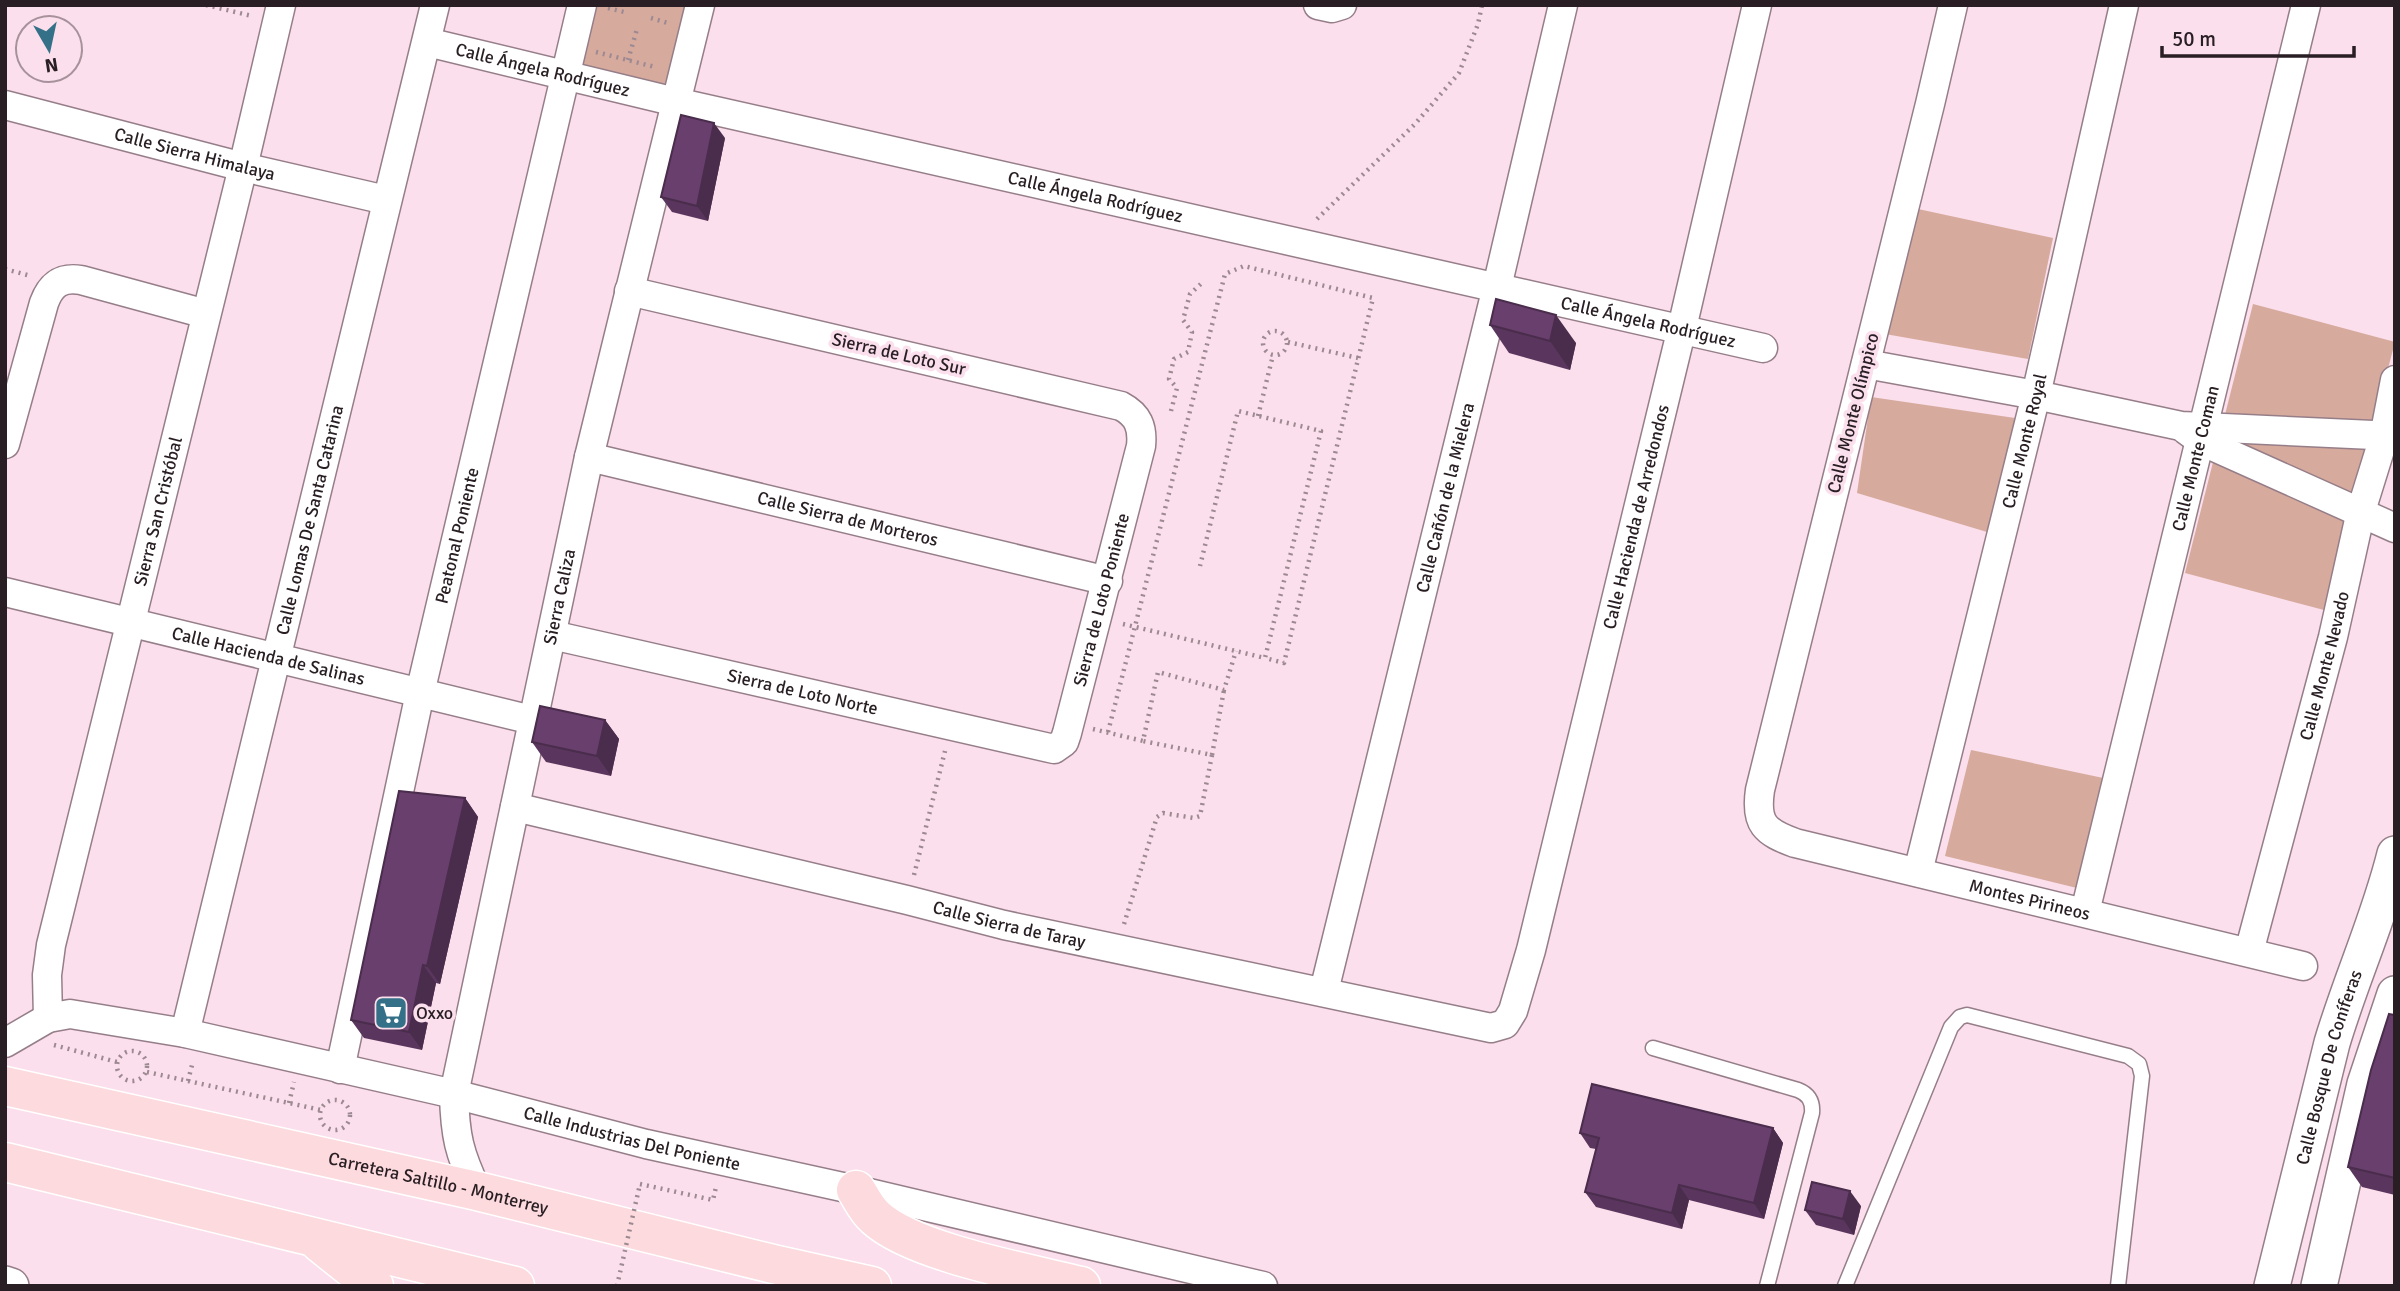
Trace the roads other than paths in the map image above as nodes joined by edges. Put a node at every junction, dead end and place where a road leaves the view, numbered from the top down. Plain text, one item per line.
1 (435, 5) edge
2 (700, 5) edge
3 (1563, 5) edge
4 (1757, 5) edge
5 (1953, 5) edge
6 (2124, 5) edge
7 (2306, 5) edge
8 (590, 6) edge
9 (279, 14) edge
10 (427, 42) junction
11 (565, 76) junction
12 (676, 102) junction
13 (5, 105) edge
14 (243, 167) junction
15 (386, 200) junction
16 (1497, 287) junction
17 (629, 291) junction
18 (206, 314) junction
19 (1682, 328) junction
20 (1763, 348) dead end
21 (1866, 365) junction
22 (2395, 380) edge
23 (2036, 395) junction
24 (2195, 431) junction
25 (2389, 437) edge
26 (5, 444) edge
27 (1141, 446) joint
28 (589, 457) junction
29 (2361, 511) junction
30 (2395, 528) edge
31 (1108, 581) junction
32 (5, 592) edge
33 (132, 622) junction
34 (552, 635) junction
35 (277, 657) junction
36 (420, 693) junction
37 (532, 720) junction
38 (1054, 749) joint
39 (514, 807) junction
40 (1761, 822) joint
41 (2395, 854) edge
42 (1917, 872) junction
43 (2085, 912) junction
44 (2249, 952) junction
45 (2303, 966) dead end
46 (1324, 991) junction
47 (2395, 994) edge
48 (48, 1018) junction
49 (1505, 1024) joint
50 (185, 1033) junction
51 (13, 1039) edge
52 (1653, 1048) dead end
53 (340, 1069) junction
54 (5, 1086) edge
55 (454, 1094) junction
56 (5, 1163) edge
57 (856, 1190) junction
58 (477, 1191) junction
59 (310, 1236) junction
60 (773, 1264) junction
61 (5, 1284) edge
62 (11, 1286) edge
63 (374, 1286) edge
64 (515, 1286) edge
65 (806, 1286) edge
66 (872, 1286) edge
67 (1080, 1286) edge
68 (1263, 1286) edge
69 (1767, 1286) edge
70 (1845, 1286) edge
71 (2118, 1286) edge
72 (2272, 1286) edge
73 (2319, 1286) edge

1 - 10 street, Calle Lomas De Santa Catarina
2 - 12 street, Sierra Caliza
3 - 16 street, Calle Cañón de la Mielera
4 - 19 street, Calle Hacienda de Arredondos
5 - 21 street, Calle Monte Olímpico
6 - 23 street, Calle Monte Royal
7 - 24 street, Calle Monte Coman
8 - 11 street, Peatonal Poniente
9 - 14 street, Sierra San Cristóbal
10 - 11 street, Calle Ángela Rodríguez
10 - 15 street, Calle Lomas De Santa Catarina
11 - 12 street, Calle Ángela Rodríguez
11 - 36 street, Peatonal Poniente
12 - 16 street, Calle Ángela Rodríguez
12 - 17 street, Sierra Caliza
13 - 14 street, Calle Sierra Himalaya
14 - 15 street, Calle Sierra Himalaya
14 - 18 street, Sierra San Cristóbal
15 - 35 street, Calle Lomas De Santa Catarina
16 - 19 street, Calle Ángela Rodríguez
16 - 46 street, Calle Cañón de la Mielera
17 - 27 street, Sierra de Loto Sur
17 - 28 street, Sierra Caliza
18 - 26 street
18 - 33 street, Sierra San Cristóbal
19 - 20 street, Calle Ángela Rodríguez
19 - 49 street, Calle Hacienda de Arredondos
21 - 23 street
21 - 40 street, Calle Monte Olímpico
22 - 25 street, Calle Monte Nevado
23 - 24 street
23 - 42 street, Calle Monte Royal
24 - 25 street
24 - 29 street
24 - 43 street, Calle Monte Coman
25 - 29 street, Calle Monte Nevado
27 - 31 street, Sierra de Loto Poniente
28 - 31 street, Calle Sierra de Morteros
28 - 34 street, Sierra Caliza
29 - 30 street
29 - 44 street, Calle Monte Nevado
31 - 38 street, Sierra de Loto Poniente
32 - 33 street, Calle Hacienda de Salinas
33 - 35 street, Calle Hacienda de Salinas
33 - 48 street, Sierra San Cristóbal
34 - 37 street, Sierra Caliza
34 - 38 street, Sierra de Loto Norte
35 - 36 street, Calle Hacienda de Salinas
35 - 50 street, Calle Lomas De Santa Catarina
36 - 37 street, Calle Hacienda de Salinas
36 - 53 street, Peatonal Poniente
37 - 39 street, Sierra Caliza
39 - 46 street, Calle Sierra de Taray
39 - 55 street, Sierra Caliza
40 - 42 street, Montes Pirineos
41 - 72 street, Calle Bosque De Coníferas
42 - 43 street, Montes Pirineos
43 - 44 street, Montes Pirineos
44 - 45 street, Montes Pirineos
46 - 49 street, Calle Sierra de Taray
47 - 73 street
48 - 50 street, Calle Industrias Del Poniente
48 - 51 street, Calle Industrias Del Poniente
50 - 53 street, Calle Industrias Del Poniente
52 - 69 lane
53 - 55 street, Calle Industrias Del Poniente
54 - 58 main road, Carretera Saltillo - Monterrey
55 - 57 street, Calle Industrias Del Poniente
55 - 58 street, Sierra Caliza
56 - 59 main road
57 - 67 main road
57 - 68 street, Calle Industrias Del Poniente
58 - 60 main road, Carretera Saltillo - Monterrey
59 - 63 main road
59 - 64 main road
60 - 65 main road
60 - 66 main road, Carretera Saltillo - Monterrey
61 - 62 street
70 - 71 lane

